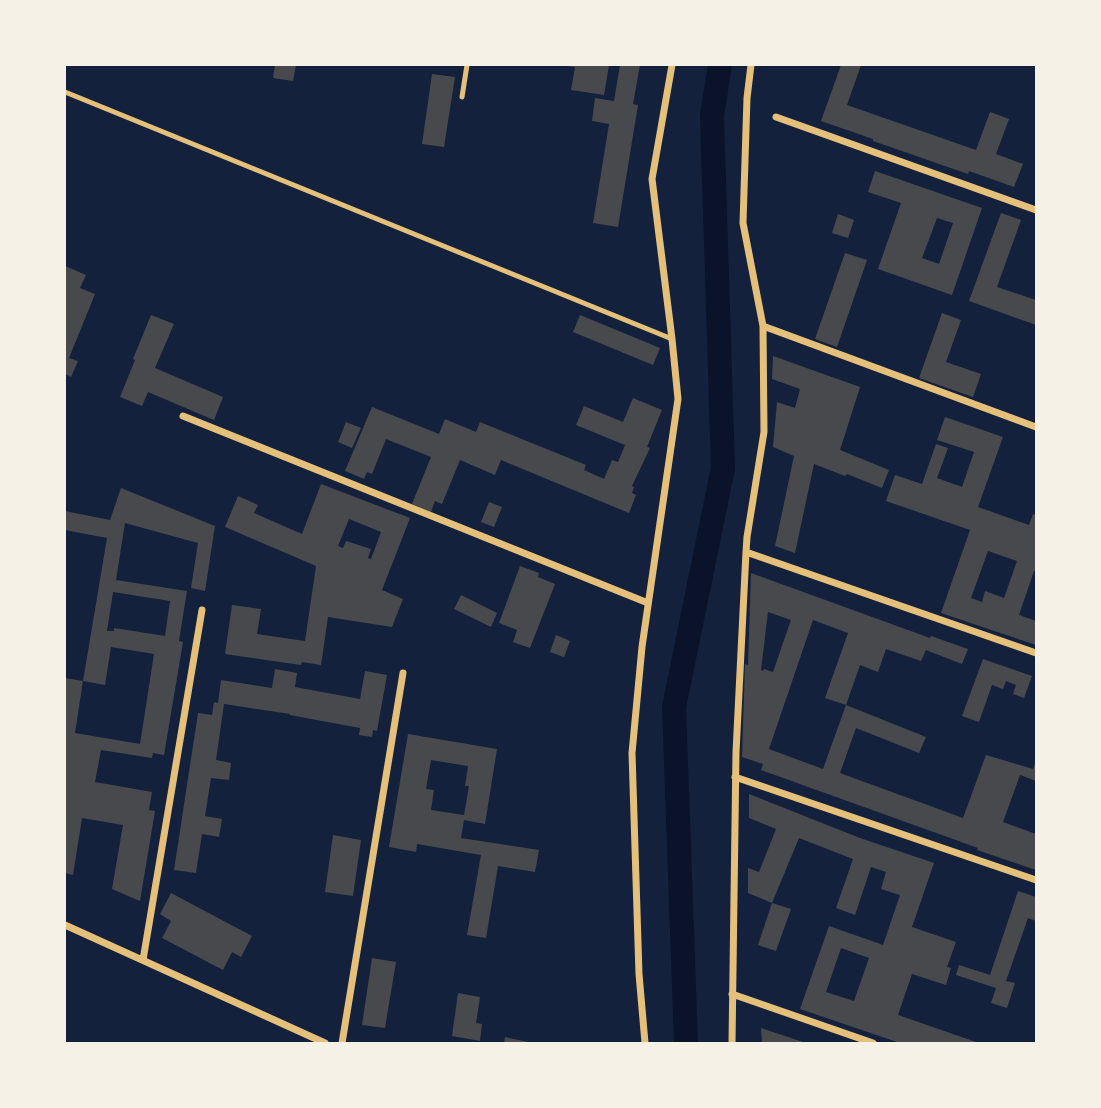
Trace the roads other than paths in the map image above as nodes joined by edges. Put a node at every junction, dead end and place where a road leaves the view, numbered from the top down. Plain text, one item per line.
1 (467, 65) edge
2 (673, 65) edge
3 (751, 65) edge
4 (65, 92) edge
5 (462, 97) dead end
6 (776, 117) dead end
7 (1036, 210) edge
8 (762, 326) junction
9 (672, 339) junction
10 (183, 416) dead end
11 (1036, 427) edge
12 (746, 552) junction
13 (648, 603) junction
14 (202, 610) dead end
15 (1036, 653) edge
16 (403, 673) dead end
17 (736, 777) junction
18 (1036, 880) edge
19 (65, 925) edge
20 (143, 960) junction
21 (732, 994) junction
22 (325, 1043) edge
23 (342, 1043) edge
24 (645, 1043) edge
25 (732, 1043) edge
26 (873, 1043) edge

1 - 5 lane
2 - 9 street
3 - 8 street
4 - 9 lane
6 - 7 street
8 - 11 street
8 - 12 street
9 - 13 street
10 - 13 street
12 - 15 street
12 - 17 street
13 - 24 street
14 - 20 street
16 - 23 street
17 - 18 street
17 - 21 street
19 - 20 street
20 - 22 street
21 - 25 street
21 - 26 street

